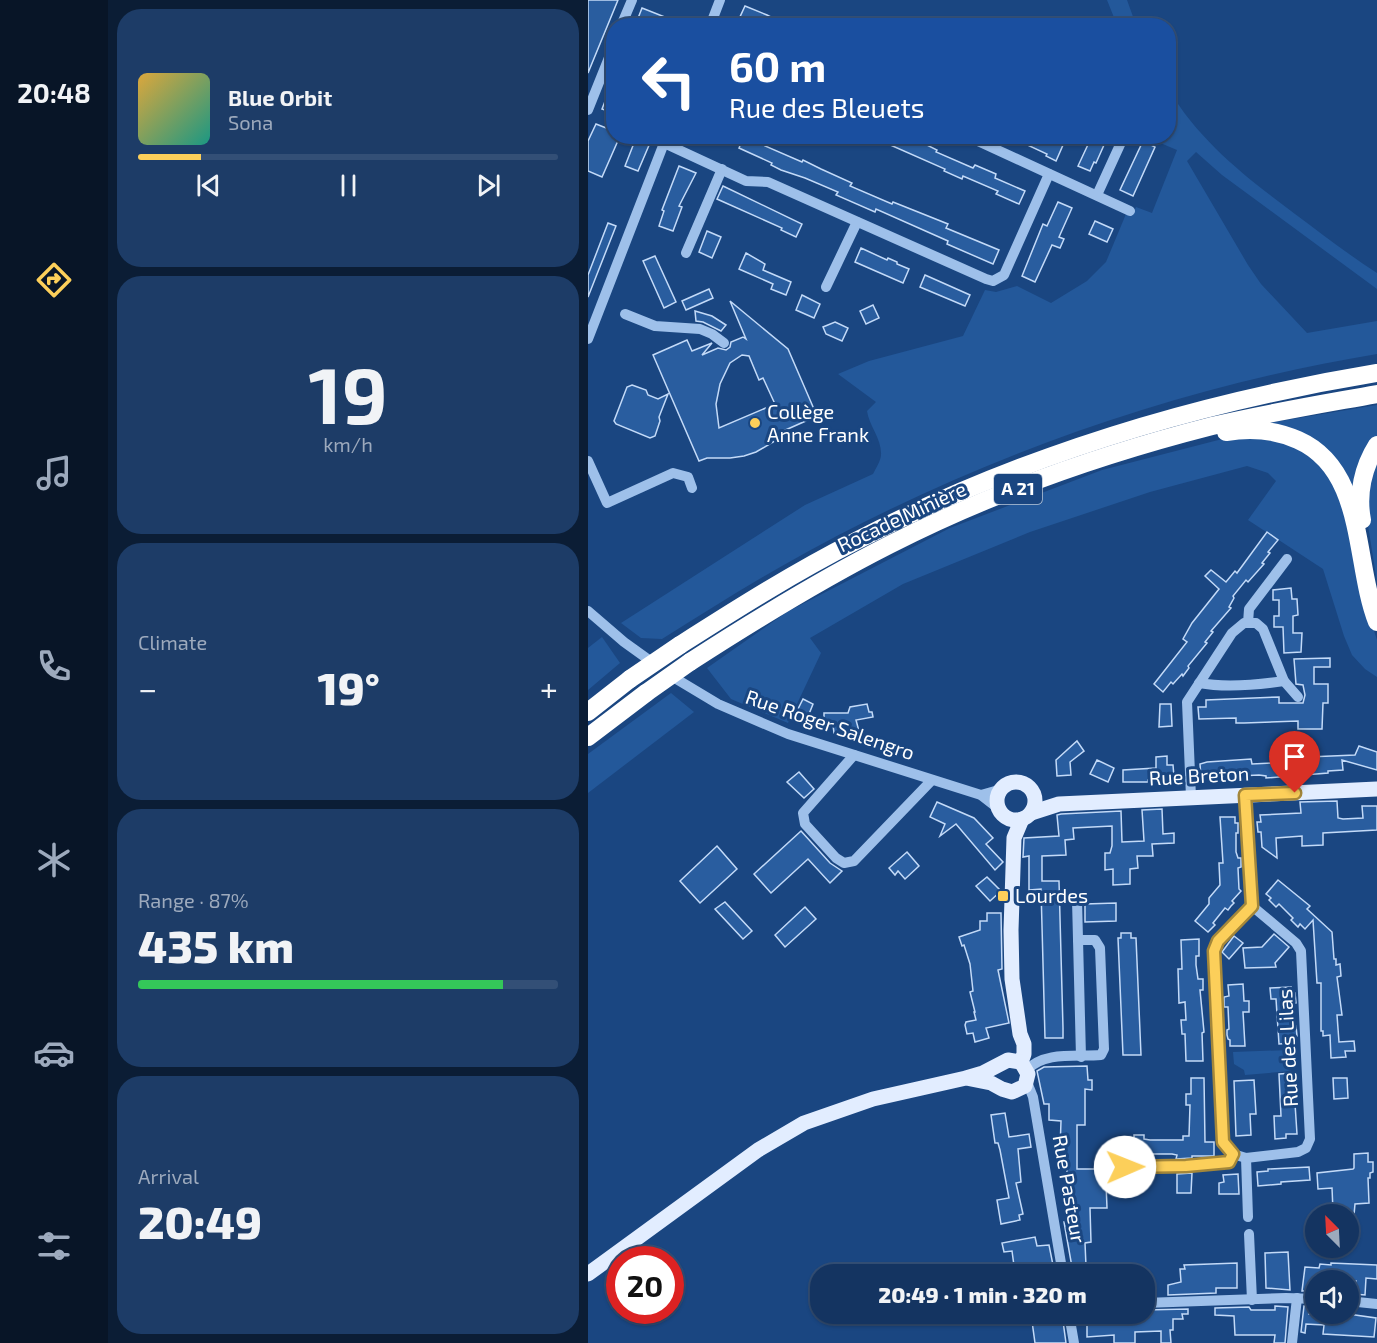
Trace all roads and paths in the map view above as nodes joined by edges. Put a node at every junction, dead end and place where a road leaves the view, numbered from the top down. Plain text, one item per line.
1 (632, 0) edge
2 (720, 0) edge
3 (624, 18) edge
4 (713, 18) edge
5 (606, 65) edge
6 (588, 110) edge
7 (663, 144) edge
8 (673, 144) edge
9 (984, 144) edge
10 (1120, 144) edge
11 (722, 169) junction
12 (1049, 174) junction
13 (1097, 195) junction
14 (1130, 211) dead end
15 (857, 222) junction
16 (686, 253) dead end
17 (826, 287) dead end
18 (625, 314) dead end
19 (588, 339) edge
20 (724, 343) dead end
21 (1377, 373) edge
22 (1377, 394) edge
23 (1377, 445) edge
24 (1140, 446) junction
25 (588, 461) edge
26 (692, 488) dead end
27 (1287, 559) dead end
28 (1377, 601) edge
29 (588, 611) edge
30 (1377, 622) edge
31 (1248, 623) junction
32 (1284, 681) junction
33 (1199, 683) junction
34 (1298, 697) dead end
35 (588, 711) edge
36 (588, 737) edge
37 (854, 754) junction
38 (932, 780) junction
39 (1002, 789) junction
40 (1377, 789) edge
41 (1031, 790) junction
42 (981, 795) junction
43 (1245, 795) junction
44 (1191, 797) junction
45 (1059, 804) junction
46 (1002, 813) junction
47 (1026, 816) junction
48 (1014, 838) junction
49 (1077, 900) dead end
50 (1252, 906) junction
51 (1078, 940) junction
52 (1022, 1039) junction
53 (1048, 1057) junction
54 (1081, 1057) junction
55 (1001, 1063) junction
56 (1025, 1071) junction
57 (966, 1078) junction
58 (1005, 1089) junction
59 (1034, 1110) junction
60 (1233, 1154) junction
61 (1246, 1158) junction
62 (1125, 1167) dead end
63 (1248, 1217) dead end
64 (1249, 1234) dead end
65 (1061, 1264) edge
66 (588, 1274) edge
67 (1297, 1298) junction
68 (1305, 1298) edge
69 (1252, 1300) junction
70 (1359, 1302) edge
71 (1155, 1303) edge
72 (1377, 1304) edge
73 (1071, 1324) edge
74 (1074, 1343) edge
75 (1292, 1343) edge

1 - 3 street
2 - 4 street
5 - 6 street
7 - 19 street
8 - 11 street
9 - 12 street
10 - 13 street
11 - 15 street
11 - 16 street
12 - 13 street
12 - 15 street
13 - 14 street
15 - 17 street
18 - 20 street
21 - 35 highway, Rocade Minière / A 21, bridge
22 - 24 highway, Rocade Minière / A 21
23 - 28 highway
24 - 30 highway
24 - 36 highway, Rocade Minière / A 21, bridge
25 - 26 street
27 - 31 street
29 - 37 street, Rue Roger Salengro
31 - 32 street
31 - 33 street
32 - 33 street
32 - 34 street
33 - 44 street
37 - 38 street, Rue Roger Salengro
37 - 38 street
38 - 42 street, Rue Roger Salengro
39 - 41 main road
39 - 42 street
39 - 46 main road
40 - 43 main road, Rue Breton
41 - 45 main road, Rue Breton
41 - 47 main road
42 - 46 street, Rue Roger Salengro
43 - 44 main road, Rue Breton
43 - 50 street
44 - 45 main road, Rue Breton
45 - 47 main road, Rue Breton
46 - 47 main road
46 - 48 main road, Rue Pasteur
47 - 48 main road, Rue Pasteur
48 - 52 main road, Rue Pasteur
49 - 51 street
50 - 60 street
50 - 61 street, Rue des Lilas
51 - 54 street
51 - 54 street
52 - 53 street
52 - 55 main road
52 - 56 main road, Rue Pasteur
53 - 54 street
53 - 56 street
55 - 56 main road
55 - 57 main road
55 - 58 main road
56 - 58 main road
56 - 59 street, Rue Pasteur
57 - 58 main road
57 - 66 main road
58 - 59 street
59 - 65 street, Rue Pasteur
60 - 61 street
60 - 62 street
61 - 63 street
64 - 69 street
67 - 68 street
67 - 69 street
67 - 75 street
69 - 71 street
70 - 72 street
73 - 74 street

